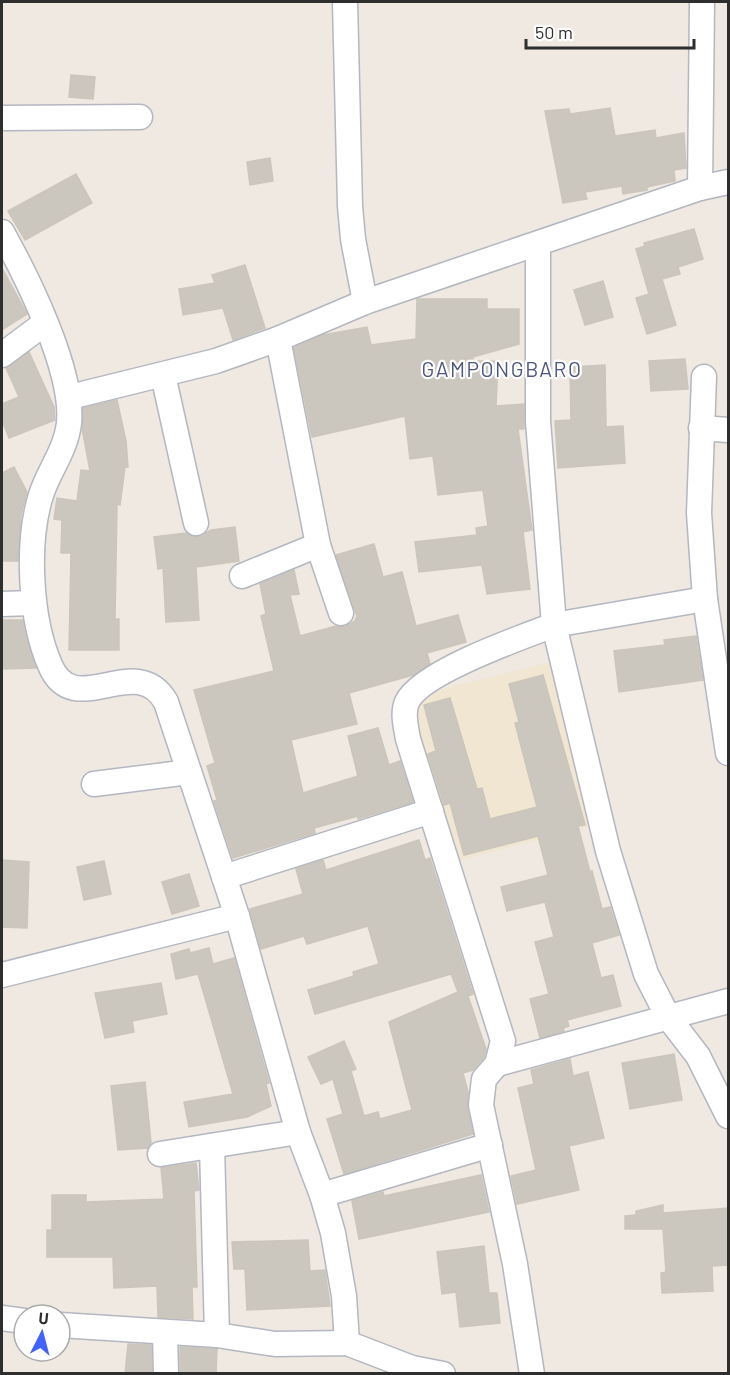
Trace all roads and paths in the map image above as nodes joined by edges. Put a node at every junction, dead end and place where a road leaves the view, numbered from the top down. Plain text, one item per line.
1 (345, 2) edge
2 (702, 2) edge
3 (140, 117) dead end
4 (2, 118) edge
5 (729, 182) edge
6 (700, 188) junction
7 (2, 232) edge
8 (538, 244) junction
9 (365, 302) junction
10 (45, 322) junction
11 (278, 339) junction
12 (2, 355) edge
13 (163, 375) junction
14 (704, 376) dead end
15 (69, 397) junction
16 (701, 428) junction
17 (729, 430) edge
18 (196, 523) dead end
19 (318, 545) junction
20 (242, 576) dead end
21 (705, 599) junction
22 (33, 603) junction
23 (2, 604) edge
24 (341, 613) dead end
25 (554, 625) junction
26 (729, 753) edge
27 (189, 772) junction
28 (94, 784) dead end
29 (431, 811) junction
30 (224, 877) junction
31 (237, 916) junction
32 (2, 975) edge
33 (729, 1001) edge
34 (668, 1017) junction
35 (497, 1064) junction
36 (729, 1116) edge
37 (298, 1132) junction
38 (490, 1145) junction
39 (212, 1146) junction
40 (160, 1154) dead end
41 (322, 1195) junction
42 (72, 1326) edge
43 (165, 1332) junction
44 (217, 1335) junction
45 (347, 1343) junction
46 (166, 1374) edge
47 (443, 1374) edge
48 (531, 1374) edge

1 - 9 street
2 - 6 street
3 - 4 street
5 - 6 street
6 - 8 street
7 - 10 street
8 - 9 street
8 - 25 street
9 - 11 street
10 - 12 street
10 - 15 street
11 - 13 street
11 - 19 street
13 - 15 street
13 - 18 street
14 - 16 street
15 - 22 street
16 - 17 street
16 - 21 street
19 - 20 street
19 - 24 street
21 - 25 street
21 - 26 street
22 - 23 street
22 - 27 street
25 - 29 street
25 - 34 street
27 - 28 street
27 - 30 street
29 - 30 street
29 - 35 street
30 - 31 street
31 - 32 street
31 - 37 street
33 - 34 street
34 - 35 street
34 - 36 street
35 - 38 street
37 - 39 street
37 - 41 street
38 - 41 street
38 - 48 street
39 - 40 street
39 - 44 street
41 - 45 street
42 - 43 street
43 - 44 street
43 - 46 street
44 - 45 street
45 - 47 street

